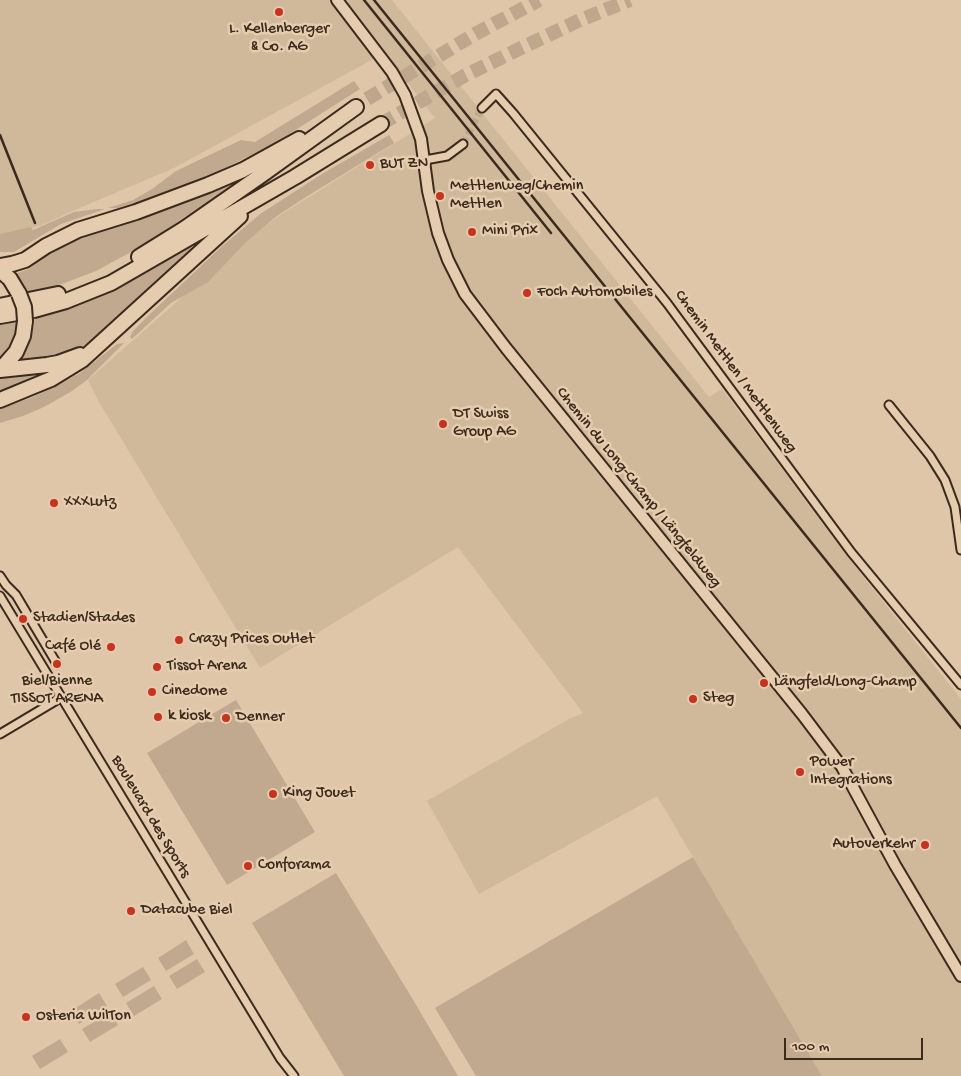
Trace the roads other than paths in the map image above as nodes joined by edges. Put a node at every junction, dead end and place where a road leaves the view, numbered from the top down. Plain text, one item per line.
1 (337, 0) edge
2 (482, 108) tunnel mouth
3 (381, 124) tunnel mouth
4 (463, 144) tunnel mouth
5 (425, 160) junction
6 (295, 177) junction
7 (0, 266) edge
8 (0, 270) edge
9 (0, 306) edge
10 (0, 316) edge
11 (115, 332) junction
12 (0, 370) edge
13 (0, 400) edge
14 (889, 405) dead end
15 (961, 550) edge
16 (0, 576) edge
17 (0, 596) edge
18 (57, 664) dead end
19 (961, 685) edge
20 (62, 697) junction
21 (0, 734) edge
22 (961, 976) edge
23 (294, 1076) edge

1 - 5 main road, Chemin du Long-Champ / Längfeldweg
2 - 19 street, Chemin Mettlen / Mettlenweg
3 - 6 highway
4 - 5 street
5 - 22 main road, Chemin du Long-Champ / Längfeldweg
6 - 10 highway
6 - 11 highway
7 - 9 highway
8 - 12 highway, bridge
11 - 12 highway
11 - 13 highway
14 - 15 street
16 - 18 street
17 - 20 street, Boulevard des Sports
20 - 21 street
20 - 23 street, Boulevard des Sports

